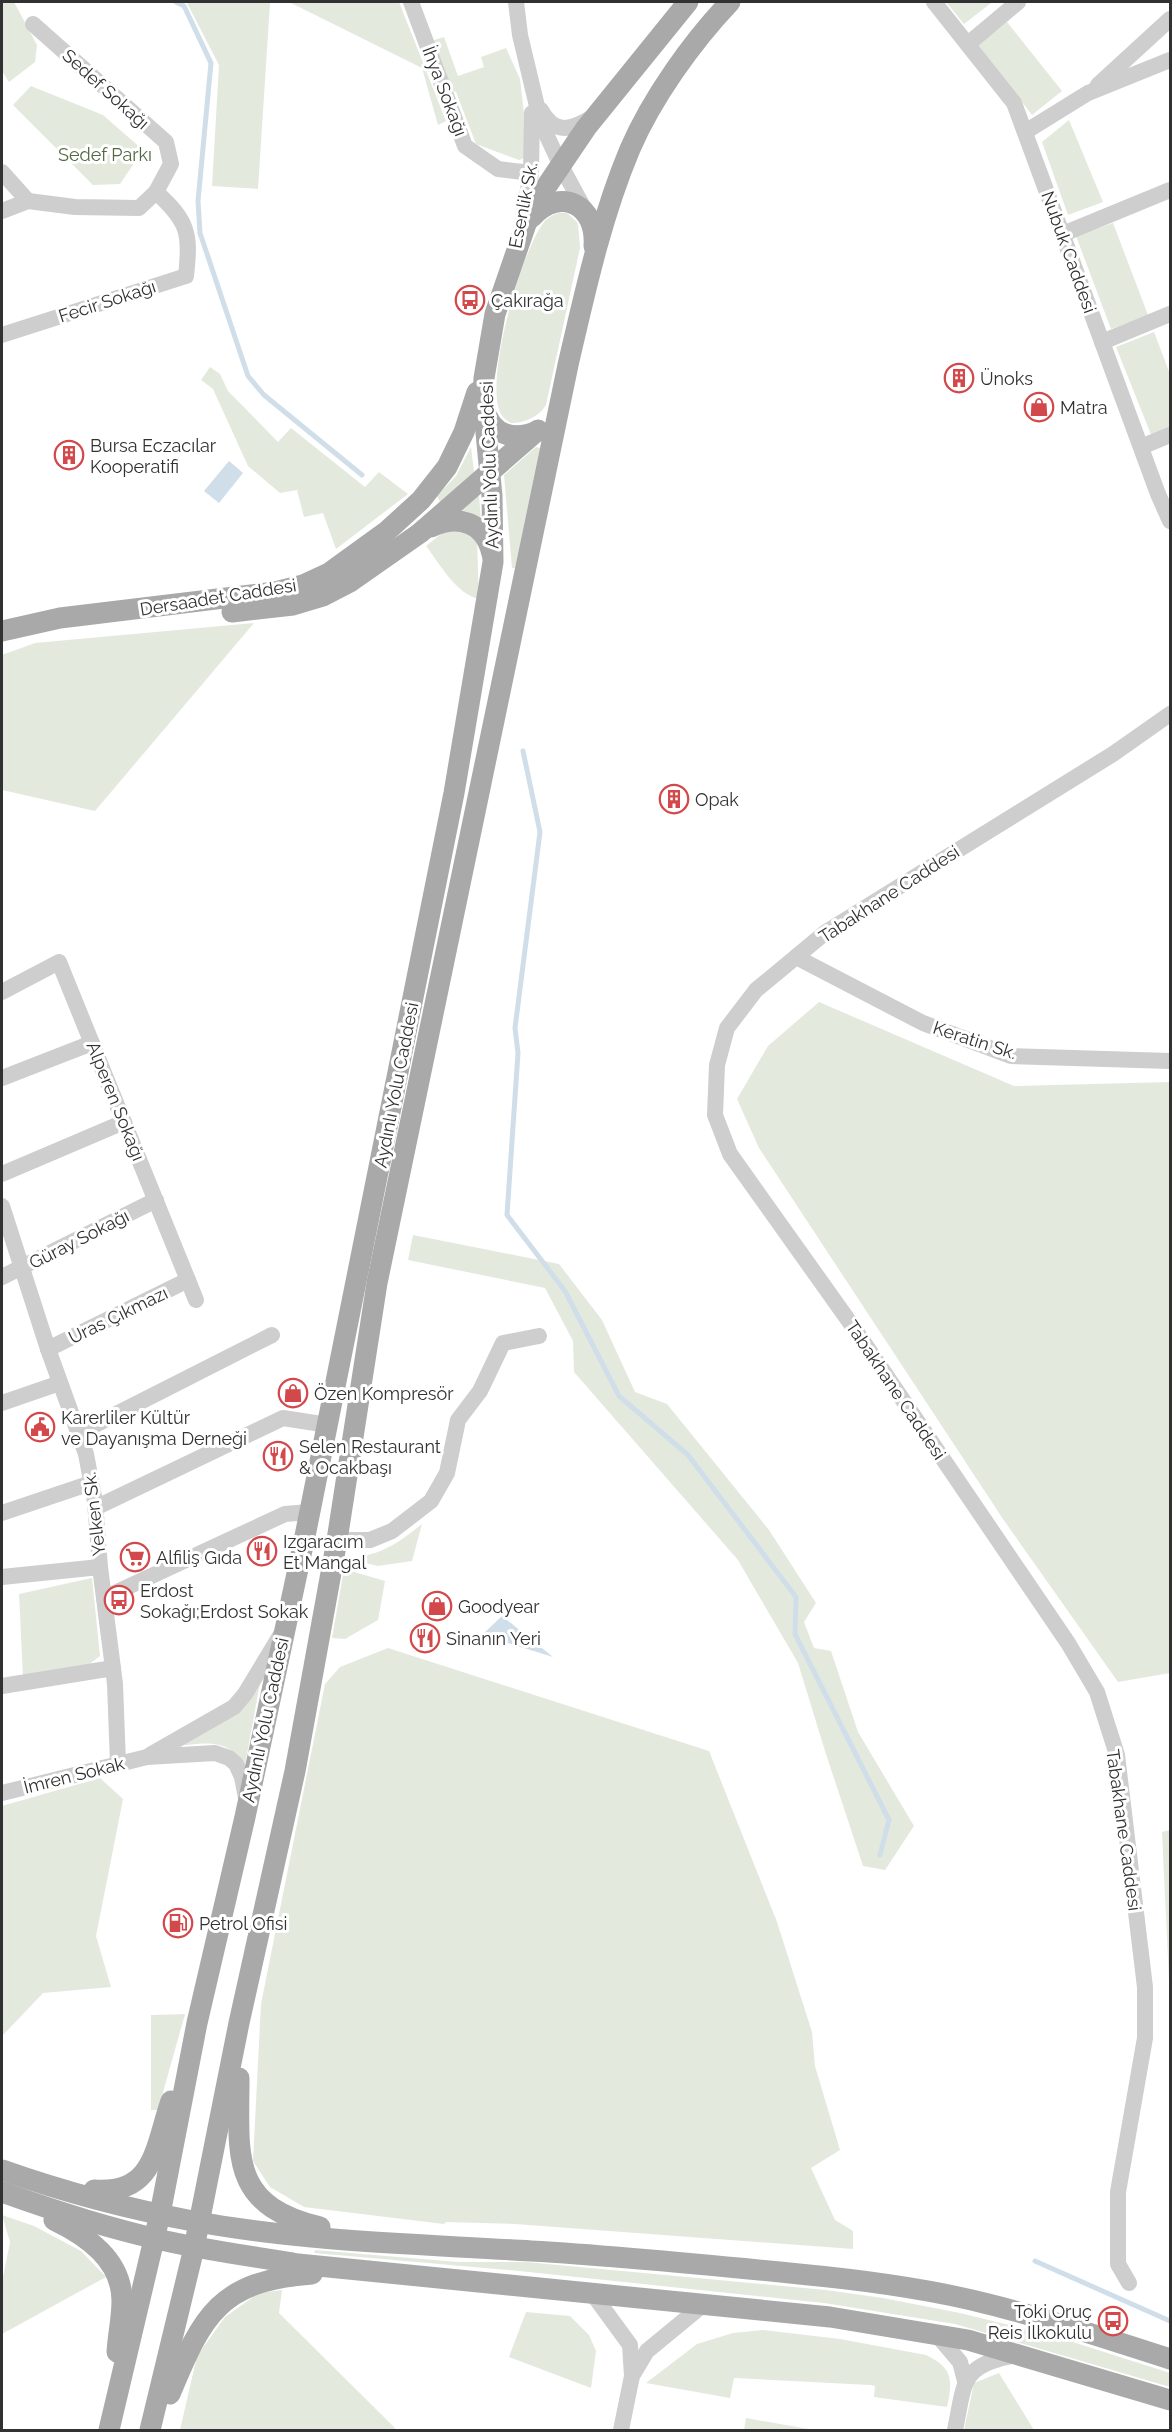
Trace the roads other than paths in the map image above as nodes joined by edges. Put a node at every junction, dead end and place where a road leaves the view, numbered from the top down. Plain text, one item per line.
1 (411, 2) edge
2 (516, 2) edge
3 (688, 2) edge
4 (730, 2) edge
5 (934, 2) edge
6 (1018, 2) edge
7 (1170, 19) edge
8 (33, 24) dead end
9 (968, 44) junction
10 (1170, 60) edge
11 (529, 70) junction
12 (1088, 93) junction
13 (536, 101) junction
14 (599, 112) junction
15 (1025, 132) junction
16 (560, 164) junction
17 (2, 172) edge
18 (531, 173) junction
19 (1170, 190) edge
20 (156, 192) junction
21 (28, 201) junction
22 (2, 211) edge
23 (588, 216) junction
24 (526, 224) junction
25 (1063, 234) junction
26 (593, 262) junction
27 (510, 268) junction
28 (495, 314) junction
29 (1170, 314) edge
30 (2, 334) edge
31 (1102, 342) junction
32 (483, 401) junction
33 (559, 405) junction
34 (538, 430) junction
35 (1170, 435) edge
36 (1141, 447) junction
37 (490, 473) junction
38 (1170, 520) edge
39 (420, 533) junction
40 (493, 562) junction
41 (108, 614) junction
42 (2, 631) edge
43 (1170, 714) edge
44 (796, 957) junction
45 (2, 992) edge
46 (92, 1042) junction
47 (1170, 1061) edge
48 (2, 1078) edge
49 (124, 1122) junction
50 (2, 1174) edge
51 (156, 1200) junction
52 (2, 1206) edge
53 (22, 1268) junction
54 (2, 1277) edge
55 (188, 1280) junction
56 (196, 1300) dead end
57 (272, 1335) dead end
58 (539, 1336) dead end
59 (48, 1349) junction
60 (60, 1383) junction
61 (2, 1402) edge
62 (328, 1425) junction
63 (79, 1433) junction
64 (91, 1483) junction
65 (95, 1508) junction
66 (309, 1512) junction
67 (2, 1513) edge
68 (337, 1540) junction
69 (100, 1567) junction
70 (2, 1577) edge
71 (104, 1598) junction
72 (284, 1631) junction
73 (113, 1668) junction
74 (2, 1686) edge
75 (147, 1757) junction
76 (118, 1763) junction
77 (2, 1793) edge
78 (244, 1817) junction
79 (197, 2023) junction
80 (239, 2023) junction
81 (2, 2170) edge
82 (55, 2187) junction
83 (2, 2194) edge
84 (160, 2214) junction
85 (200, 2223) junction
86 (155, 2239) junction
87 (388, 2244) junction
88 (194, 2247) junction
89 (362, 2270) junction
90 (1129, 2283) dead end
91 (592, 2294) junction
92 (704, 2304) junction
93 (937, 2335) junction
94 (1017, 2354) junction
95 (1170, 2359) edge
96 (632, 2376) junction
97 (965, 2380) junction
98 (1170, 2400) edge
99 (110, 2429) edge
100 (152, 2430) edge
101 (621, 2430) edge
102 (955, 2430) edge

1 - 18 street, İhya Sokağı
2 - 11 street, Esenlik Sk.
3 - 14 main road, Aydınlı Yolu Caddesi
4 - 26 main road, Aydınlı Yolu Caddesi
5 - 9 street, Nubuk Caddesi
6 - 9 street
7 - 12 street
8 - 20 street, Sedef Sokağı
9 - 15 street, Nubuk Caddesi
10 - 12 street
11 - 13 street, Esenlik Sk.
11 - 18 street, Esenlik Sk.
12 - 15 street
13 - 14 street
13 - 16 street, Esenlik Sk.
14 - 16 main road, Aydınlı Yolu Caddesi
15 - 25 street, Nubuk Caddesi
16 - 23 street, Esenlik Sk.
16 - 24 main road, Aydınlı Yolu Caddesi
17 - 21 street
18 - 27 street, Esenlik Sk.
19 - 25 street
20 - 21 street
20 - 30 street, Fecir Sokağı
21 - 22 street
23 - 24 main road
23 - 26 main road
24 - 27 main road, Aydınlı Yolu Caddesi
25 - 31 street, Nubuk Caddesi
26 - 33 main road, Aydınlı Yolu Caddesi
27 - 28 main road, Aydınlı Yolu Caddesi
28 - 32 main road, Aydınlı Yolu Caddesi
28 - 41 main road, Dersaadet Caddesi
29 - 31 street
31 - 36 street, Nubuk Caddesi
32 - 34 main road
32 - 37 main road, Aydınlı Yolu Caddesi
33 - 34 main road, Dersaadet Caddesi
33 - 68 main road, Aydınlı Yolu Caddesi
34 - 37 main road, Dersaadet Caddesi
35 - 36 street
36 - 38 street, Nubuk Caddesi
37 - 39 main road, Dersaadet Caddesi
37 - 40 main road, Aydınlı Yolu Caddesi
39 - 40 main road
39 - 41 main road, Dersaadet Caddesi
40 - 62 main road, Aydınlı Yolu Caddesi
41 - 42 main road, Dersaadet Caddesi
43 - 44 street, Tabakhane Caddesi
44 - 47 street, Keratin Sk.
44 - 90 street, Tabakhane Caddesi
45 - 46 street, Alperen Sokağı
46 - 48 street
46 - 49 street, Alperen Sokağı
49 - 50 street
49 - 51 street, Alperen Sokağı
51 - 53 street, Güray Sokağı
51 - 55 street, Alperen Sokağı
52 - 53 street, Yelken Sk.
53 - 54 street, Güray Sokağı
53 - 59 street, Yelken Sk.
55 - 56 street, Alperen Sokağı
55 - 59 street, Uras Çıkmazı
57 - 63 street
58 - 68 street
59 - 60 street, Yelken Sk.
60 - 61 street
60 - 63 street, Yelken Sk.
62 - 65 street
62 - 66 main road, Aydınlı Yolu Caddesi
63 - 64 street, Yelken Sk.
64 - 65 street, Yelken Sk.
64 - 67 street
65 - 69 street, Yelken Sk.
66 - 71 street
66 - 72 main road, Aydınlı Yolu Caddesi
68 - 80 main road, Aydınlı Yolu Caddesi
69 - 70 street
69 - 71 street, Yelken Sk.
71 - 73 street, Yelken Sk.
72 - 75 street, İmren Sokak
72 - 78 main road, Aydınlı Yolu Caddesi
73 - 74 street
73 - 76 street, Yelken Sk.
75 - 76 street, İmren Sokak
75 - 78 street, İmren Sokak
76 - 77 street, İmren Sokak
78 - 79 main road, Aydınlı Yolu Caddesi
79 - 82 main road
79 - 84 main road, Aydınlı Yolu Caddesi
80 - 85 main road, Aydınlı Yolu Caddesi
80 - 87 main road
81 - 82 main road
82 - 84 main road
83 - 86 main road
83 - 99 main road
84 - 85 main road
84 - 86 main road, Aydınlı Yolu Caddesi
85 - 87 main road
85 - 88 main road, Aydınlı Yolu Caddesi
86 - 88 main road
86 - 99 main road
87 - 95 main road
88 - 89 main road
88 - 100 main road
89 - 91 main road
89 - 100 main road
91 - 92 main road
91 - 96 street
92 - 93 main road
92 - 96 street
93 - 94 main road
93 - 97 street
94 - 97 street
94 - 98 main road
96 - 101 street
97 - 102 street

